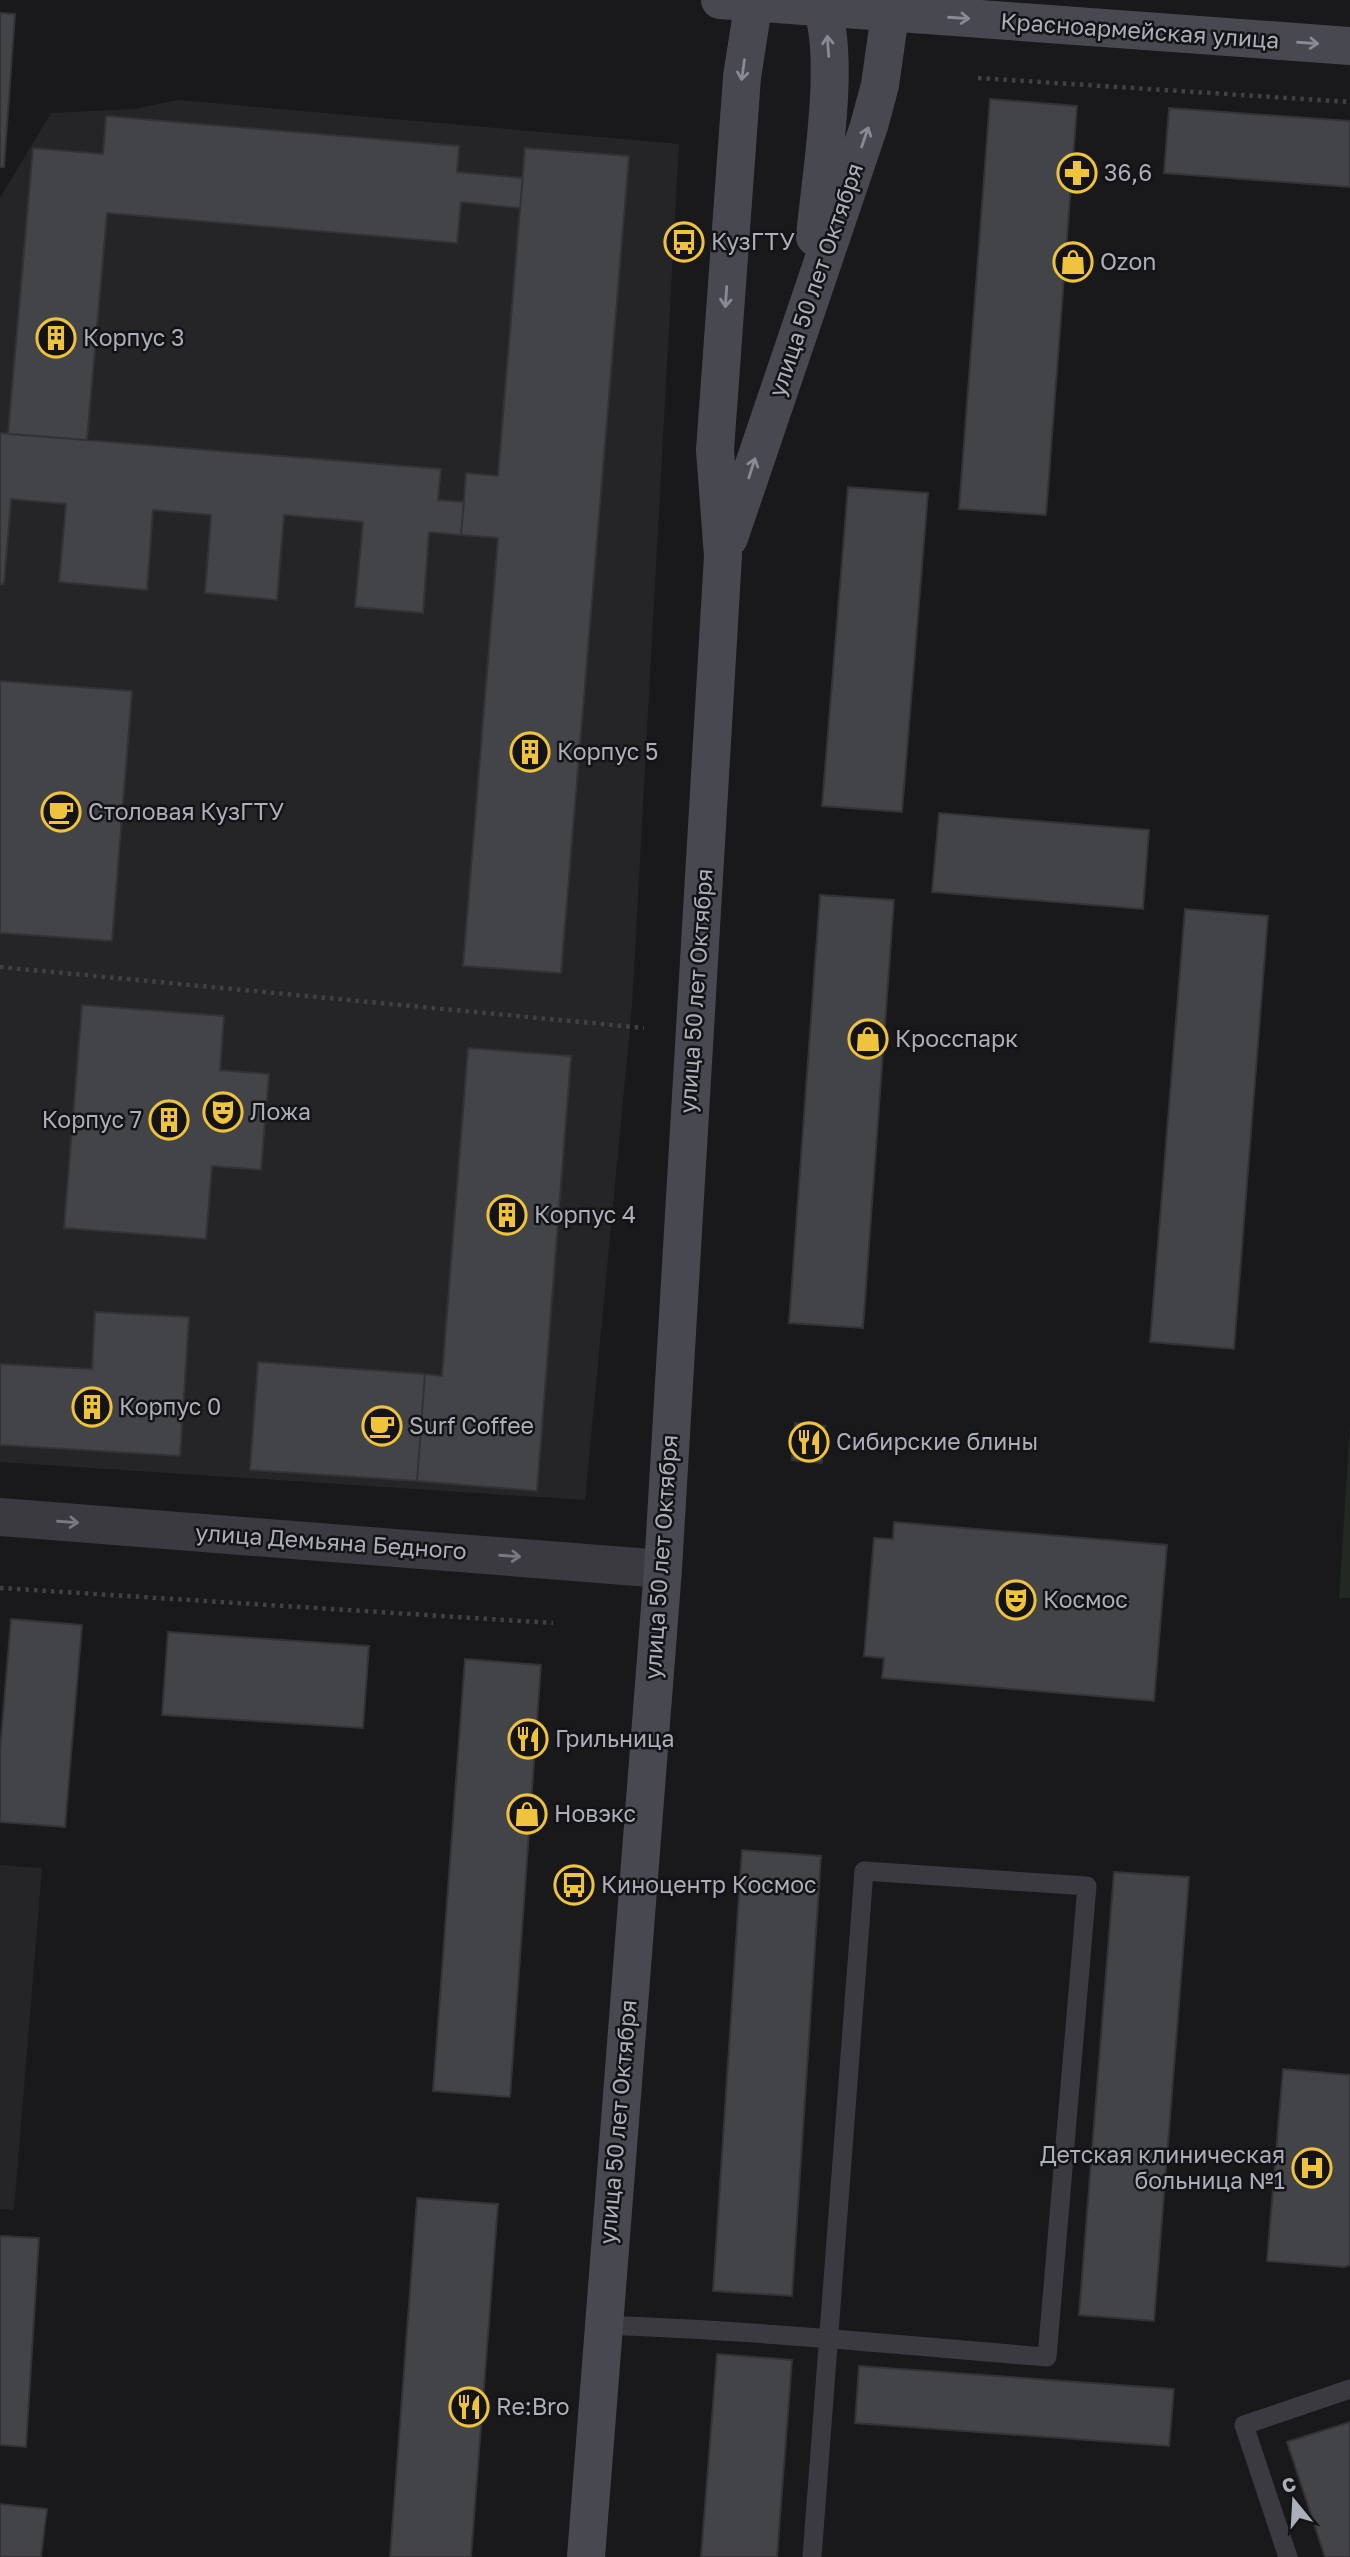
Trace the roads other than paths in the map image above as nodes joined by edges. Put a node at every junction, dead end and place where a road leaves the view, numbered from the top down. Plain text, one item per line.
1 (743, 1) edge
2 (821, 4) edge
3 (892, 6) edge
4 (1350, 46) edge
5 (805, 309) junction
6 (723, 556) junction
7 (0, 1517) edge
8 (663, 1569) junction
9 (602, 2325) junction
10 (829, 2339) junction
11 (1350, 2389) edge
12 (586, 2557) edge
13 (812, 2557) edge
14 (1288, 2557) edge

1 - 2 street, Красноармейская улица
1 -> 6 street, улица 50 лет Октября
2 - 3 street, Красноармейская улица
5 -> 2 street
3 -> 4 street, Красноармейская улица
5 -> 3 street, улица 50 лет Октября
6 -> 5 street, улица 50 лет Октября
6 - 8 street, улица 50 лет Октября
7 -> 8 street, улица Демьяна Бедного
8 - 9 street, улица 50 лет Октября
9 - 10 lane
9 - 12 street, улица 50 лет Октября
10 - 10 lane
10 - 13 lane
11 - 14 lane

